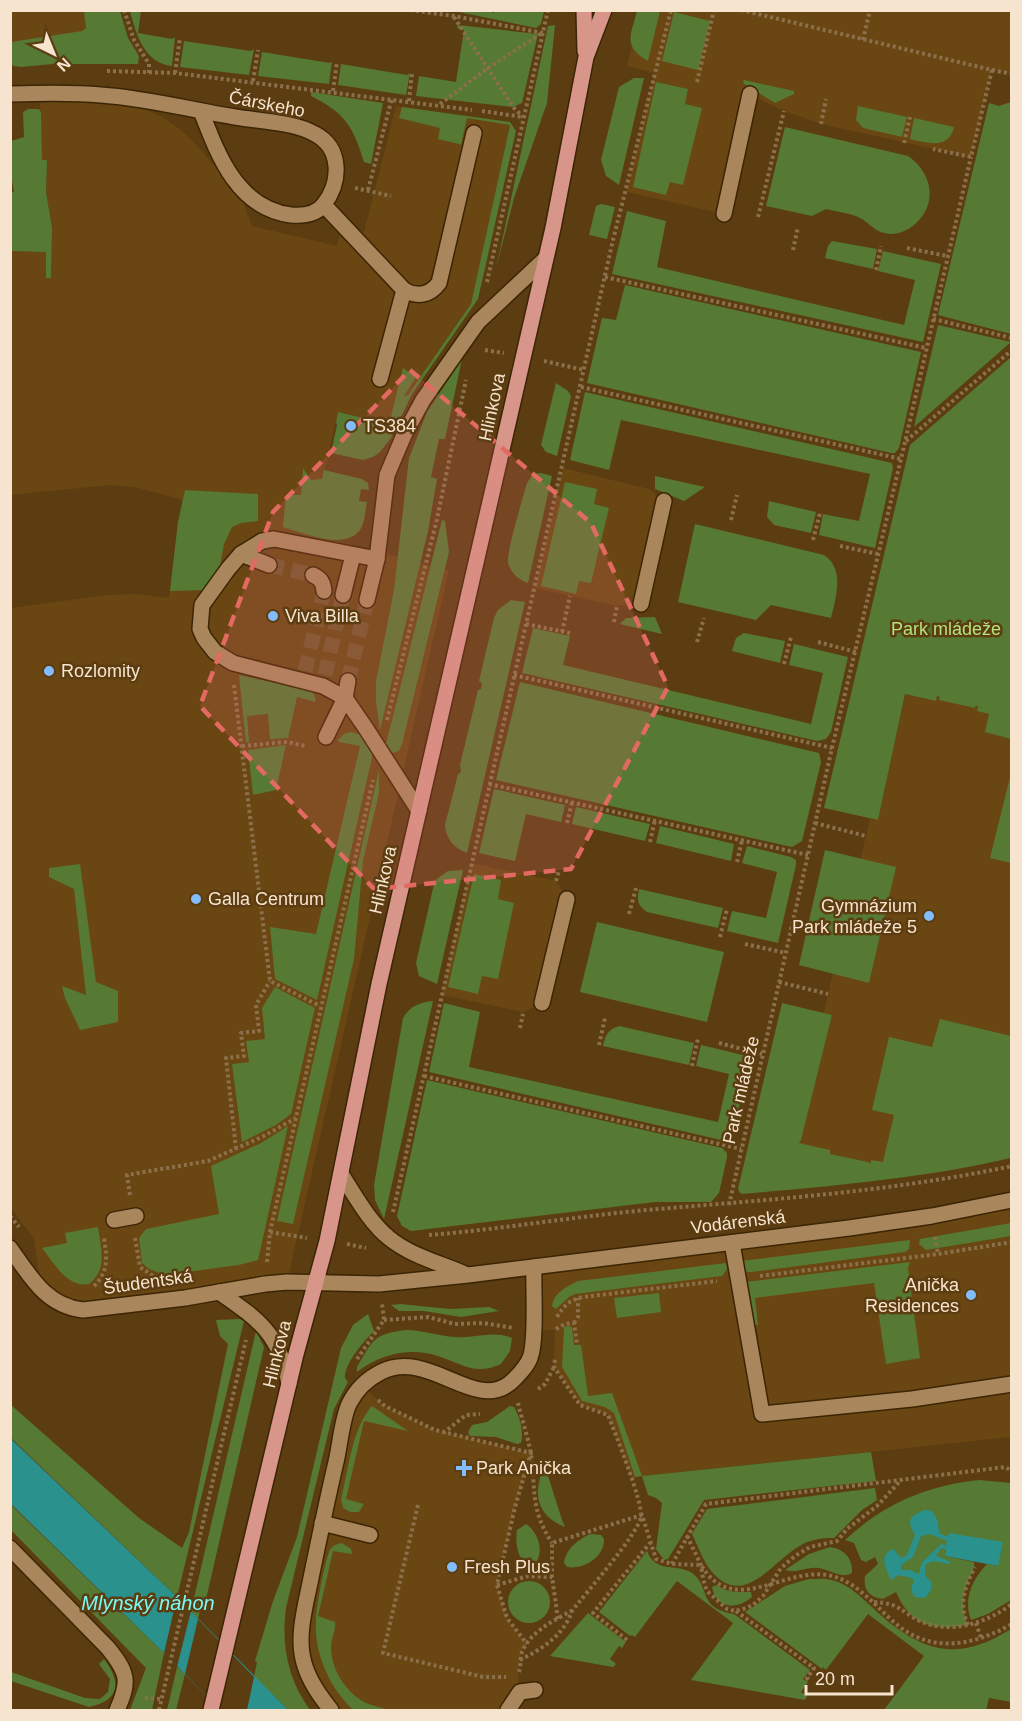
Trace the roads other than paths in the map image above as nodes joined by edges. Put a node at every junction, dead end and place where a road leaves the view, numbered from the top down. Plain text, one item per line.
1 (584, 10) edge
2 (604, 10) edge
3 (586, 57) junction
4 (10, 94) edge
5 (750, 94) dead end
6 (201, 111) junction
7 (474, 134) dead end
8 (324, 206) junction
9 (724, 214) dead end
10 (545, 260) junction
11 (404, 290) junction
12 (380, 379) dead end
13 (664, 501) dead end
14 (242, 554) junction
15 (352, 555) junction
16 (377, 559) junction
17 (269, 565) tunnel mouth
18 (313, 575) tunnel mouth
19 (324, 591) dead end
20 (343, 595) tunnel mouth
21 (367, 600) tunnel mouth
22 (640, 604) dead end
23 (348, 681) tunnel mouth
24 (345, 698) junction
25 (326, 737) dead end
26 (418, 811) junction
27 (567, 899) dead end
28 (542, 1003) dead end
29 (341, 1174) junction
30 (1011, 1200) edge
31 (134, 1217) road end
32 (114, 1220) road end
33 (732, 1243) junction
34 (10, 1248) edge
35 (534, 1267) junction
36 (468, 1275) junction
37 (316, 1282) junction
38 (219, 1292) junction
39 (289, 1384) junction
40 (1011, 1384) edge
41 (322, 1523) junction
42 (370, 1535) dead end
43 (10, 1548) edge
44 (535, 1690) dead end
45 (212, 1707) edge
46 (117, 1710) edge
47 (331, 1710) edge
48 (508, 1710) edge

1 - 3 main road, Hlinkova
2 - 3 main road, Hlinkova
3 - 10 main road, Hlinkova
4 - 6 street, Čárskeho
5 - 9 street
6 - 8 street, Čárskeho
6 - 8 street, Čárskeho
7 - 11 street
8 - 11 street
10 - 16 street
10 - 26 main road, Hlinkova
11 - 12 street
13 - 22 street
14 - 15 street
14 - 17 street
14 - 24 street
15 - 16 street
15 - 20 street
16 - 21 street
18 - 19 street
23 - 24 street
24 - 25 street
24 - 26 street
26 - 29 main road, Hlinkova
27 - 28 street
29 - 36 street, Vodárenská
29 - 37 main road, Hlinkova
30 - 33 street, Vodárenská
31 - 32 street
33 - 35 street, Vodárenská
33 - 40 street
34 - 38 street, Študentská
35 - 36 street, Vodárenská
35 - 41 street
36 - 37 street, Vodárenská
37 - 38 street, Študentská
37 - 39 main road, Hlinkova
38 - 39 street
39 - 45 main road, Hlinkova
41 - 42 street
41 - 47 street
43 - 46 street
44 - 48 street

